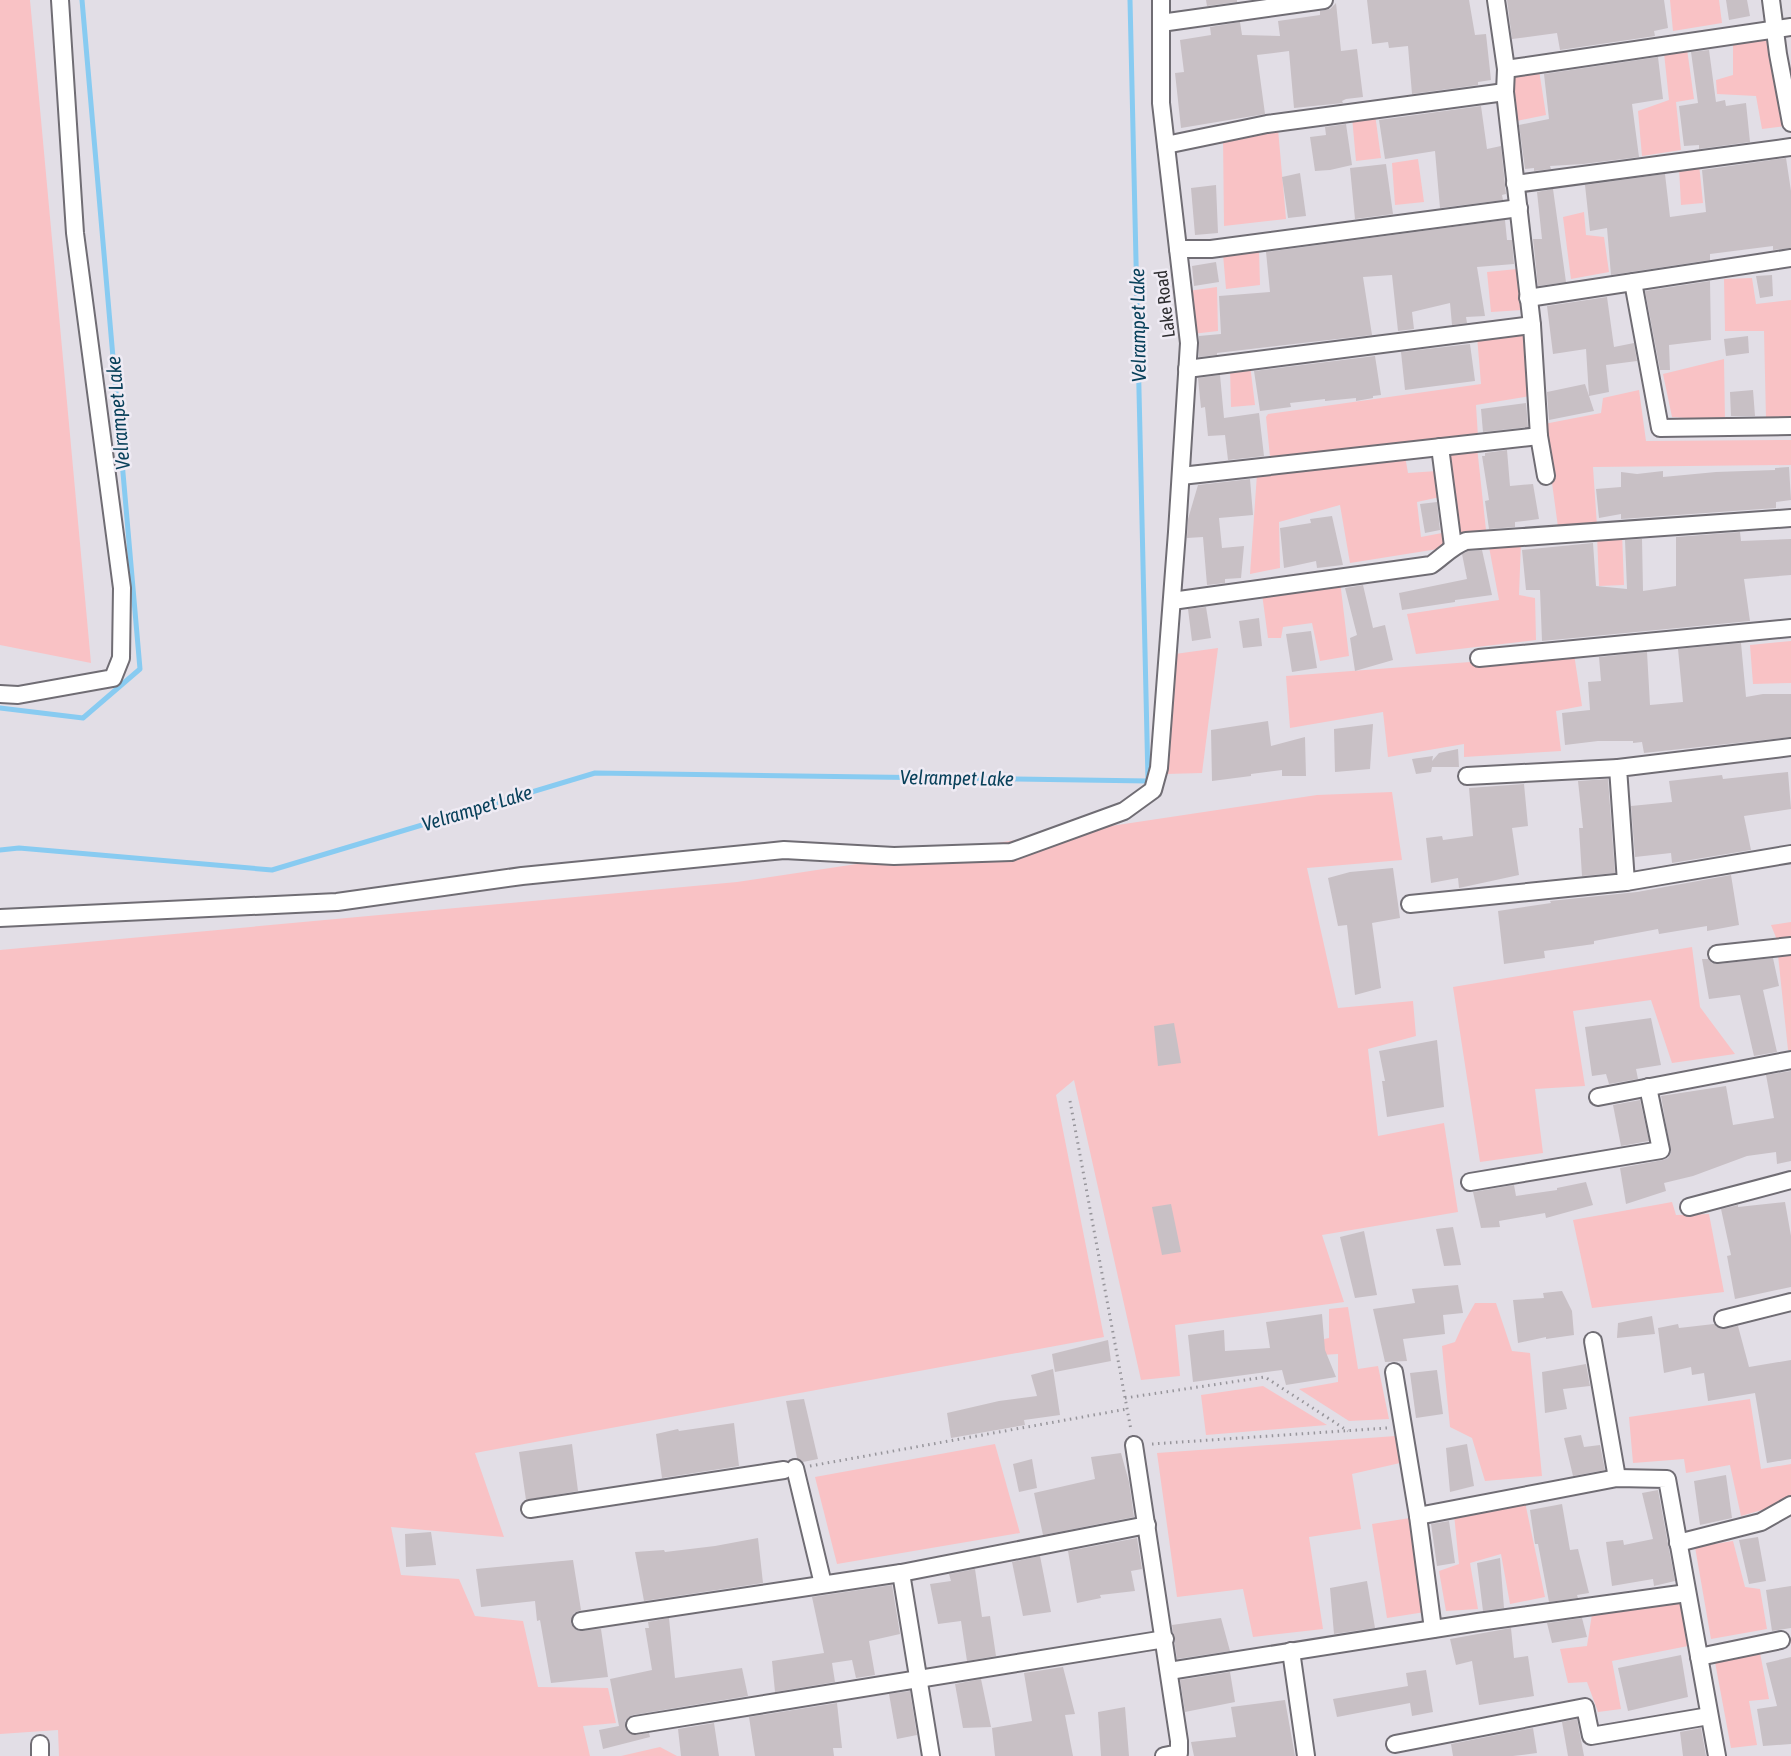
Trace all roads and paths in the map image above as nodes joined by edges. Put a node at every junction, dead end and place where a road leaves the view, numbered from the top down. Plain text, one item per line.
1 (60, 0) edge
2 (1161, 0) edge
3 (1324, 0) edge
4 (1496, 0) edge
5 (1771, 0) edge
6 (1161, 23) junction
7 (1783, 29) edge
8 (1506, 69) junction
9 (1505, 92) junction
10 (1791, 123) edge
11 (1166, 145) junction
12 (1791, 147) edge
13 (1515, 184) junction
14 (1519, 208) junction
15 (1178, 249) junction
16 (1791, 258) edge
17 (1633, 282) junction
18 (1528, 298) junction
19 (1532, 325) junction
20 (1187, 369) junction
21 (1791, 426) edge
22 (1539, 436) junction
23 (1440, 447) junction
24 (1181, 476) junction
25 (1546, 476) dead end
26 (1791, 518) edge
27 (1453, 546) junction
28 (1172, 601) junction
29 (1791, 628) edge
30 (1479, 658) dead end
31 (0, 694) edge
32 (1791, 747) edge
33 (1618, 768) junction
34 (1467, 776) dead end
35 (1791, 854) edge
36 (1626, 882) junction
37 (1410, 904) dead end
38 (0, 918) edge
39 (1791, 946) edge
40 (1717, 954) dead end
41 (1791, 1060) edge
42 (1648, 1087) junction
43 (1598, 1097) dead end
44 (1070, 1101) dead end
45 (1791, 1180) edge
46 (1470, 1182) dead end
47 (1689, 1207) dead end
48 (1791, 1302) edge
49 (1723, 1319) dead end
50 (1593, 1341) dead end
51 (1394, 1372) dead end
52 (1125, 1398) junction
53 (1127, 1409) junction
54 (1403, 1427) junction
55 (1348, 1431) junction
56 (1134, 1445) junction
57 (789, 1469) junction
58 (1617, 1478) junction
59 (1791, 1505) edge
60 (530, 1509) dead end
61 (1418, 1516) junction
62 (1147, 1524) junction
63 (1678, 1543) junction
64 (901, 1573) junction
65 (823, 1584) junction
66 (1687, 1593) junction
67 (581, 1621) dead end
68 (1433, 1629) junction
69 (1165, 1639) junction
70 (1781, 1640) dead end
71 (1291, 1652) junction
72 (1699, 1658) junction
73 (1169, 1671) junction
74 (918, 1680) junction
75 (1709, 1716) junction
76 (635, 1725) dead end
77 (1395, 1744) dead end
78 (931, 1756) edge
79 (1164, 1756) edge
80 (1306, 1756) edge
81 (1717, 1756) edge

1 - 31 street
2 - 6 street, Lake Road
3 - 6 street
4 - 8 street
5 - 7 street
6 - 11 street, Lake Road
7 - 8 street
7 - 10 street
8 - 9 street
9 - 11 street
9 - 13 street
11 - 15 street, Lake Road
12 - 13 street
13 - 14 street
14 - 15 street
14 - 18 street
15 - 20 street, Lake Road
16 - 17 street
17 - 18 street
17 - 21 street
18 - 19 street
19 - 20 street
19 - 22 street
20 - 24 street, Lake Road
22 - 23 street
22 - 25 street
23 - 24 street
23 - 27 street
24 - 28 street, Lake Road
26 - 27 street
27 - 28 street
28 - 38 street, Lake Road
29 - 30 street
32 - 33 street
33 - 34 street
33 - 36 street
35 - 36 street
36 - 37 street
39 - 40 street
41 - 42 street
42 - 43 street
42 - 46 street
44 - 52 path
45 - 47 street
48 - 49 street
50 - 58 street
51 - 54 street
52 - 53 path
52 - 55 path
53 - 56 path
53 - 57 path
54 - 55 path
54 - 61 street
55 - 56 path
56 - 62 street
57 - 60 street
57 - 65 street
58 - 61 street
58 - 63 street
59 - 63 street
61 - 68 street
62 - 64 street
62 - 69 street
63 - 66 street
64 - 65 street
64 - 74 street
65 - 67 street
66 - 68 street
66 - 72 street
68 - 71 street
69 - 73 street
69 - 74 street
70 - 72 street
71 - 73 street
71 - 80 street
72 - 75 street
73 - 79 street
74 - 76 street
74 - 78 street
75 - 77 street
75 - 81 street

